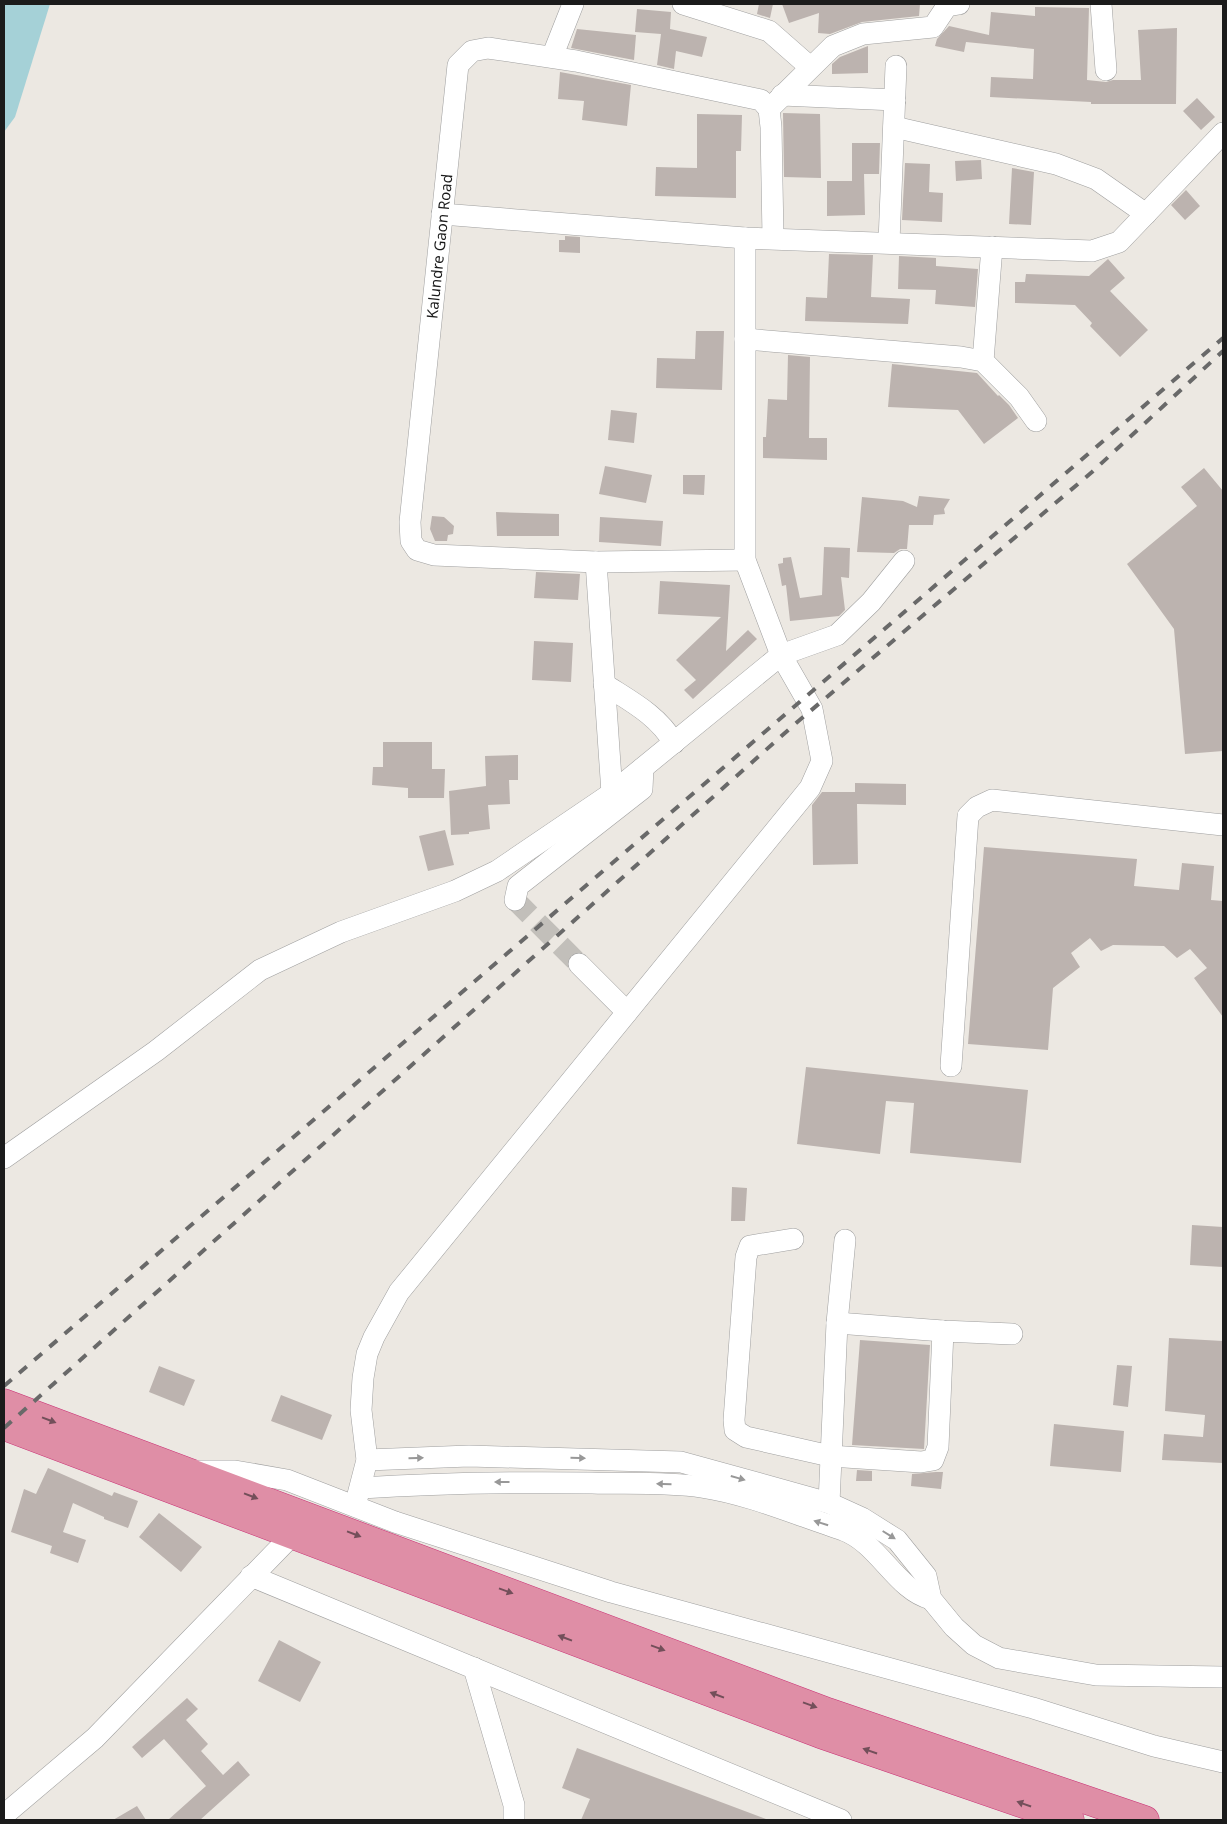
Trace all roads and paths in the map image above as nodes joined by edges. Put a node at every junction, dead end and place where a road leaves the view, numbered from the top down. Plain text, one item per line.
1 (573, 4) edge
2 (682, 4) edge
3 (959, 4) edge
4 (1101, 4) edge
5 (552, 57) junction
6 (896, 66) dead end
7 (810, 67) junction
8 (1106, 70) dead end
9 (895, 100) junction
10 (776, 102) junction
11 (894, 127) junction
12 (1223, 132) edge
13 (442, 214) junction
14 (1146, 214) junction
15 (772, 237) junction
16 (744, 238) junction
17 (889, 242) junction
18 (992, 246) junction
19 (744, 340) junction
20 (983, 361) junction
21 (1036, 421) dead end
22 (745, 560) junction
23 (904, 561) dead end
24 (596, 562) junction
25 (781, 655) junction
26 (604, 684) junction
27 (674, 743) junction
28 (643, 768) junction
29 (612, 793) junction
30 (1223, 825) edge
31 (515, 900) dead end
32 (579, 964) tunnel mouth
33 (627, 1012) junction
34 (951, 1066) dead end
35 (4, 1158) edge
36 (793, 1239) dead end
37 (845, 1240) dead end
38 (837, 1323) junction
39 (943, 1331) junction
40 (1012, 1334) dead end
41 (4, 1403) edge
42 (4, 1426) edge
43 (830, 1456) junction
44 (367, 1460) junction
45 (185, 1471) junction
46 (328, 1495) junction
47 (358, 1497) junction
48 (829, 1503) junction
49 (301, 1527) junction
50 (431, 1533) junction
51 (422, 1560) junction
52 (251, 1576) junction
53 (931, 1599) junction
54 (474, 1668) junction
55 (1223, 1678) edge
56 (1223, 1762) edge
57 (4, 1815) edge
58 (514, 1820) edge
59 (841, 1820) edge
60 (1070, 1820) edge
61 (1145, 1820) edge

1 - 5 street
2 - 7 street
3 - 7 street
4 - 8 street
5 - 10 street, Kalundre Gaon Road
5 - 13 street, Kalundre Gaon Road
6 - 9 street
7 - 10 street
9 - 10 street
9 - 11 street
10 - 15 street
11 - 14 street
11 - 17 street
12 - 14 street
13 - 16 street
13 - 24 street, Kalundre Gaon Road
14 - 18 street
15 - 16 street
15 - 17 street
16 - 19 street
17 - 18 street
18 - 20 street
19 - 20 street
19 - 22 street
20 - 21 street
22 - 24 street, Kalundre Gaon Road
22 - 25 street
23 - 25 street
24 - 26 street
25 - 27 street
25 - 33 street
26 - 27 street
26 - 29 street
27 - 28 street
28 - 29 street
28 - 31 street
29 - 35 street
30 - 34 street
32 - 33 street
33 - 44 street
36 - 43 street
37 - 38 street
38 - 39 street
38 - 43 street
39 - 40 street
39 - 43 street
41 -> 45 highway
42 - 49 highway
43 - 48 street
44 - 47 street
44 -> 48 street
45 - 46 street
45 -> 49 highway
46 - 47 street
46 - 49 street
47 - 50 street
53 -> 47 street
48 -> 53 street
49 -> 51 highway
49 - 52 street
60 -> 49 highway
50 - 51 street
50 - 56 street
51 -> 61 highway
52 - 54 street
52 - 57 street
53 - 55 street
54 - 58 street
54 - 59 street

